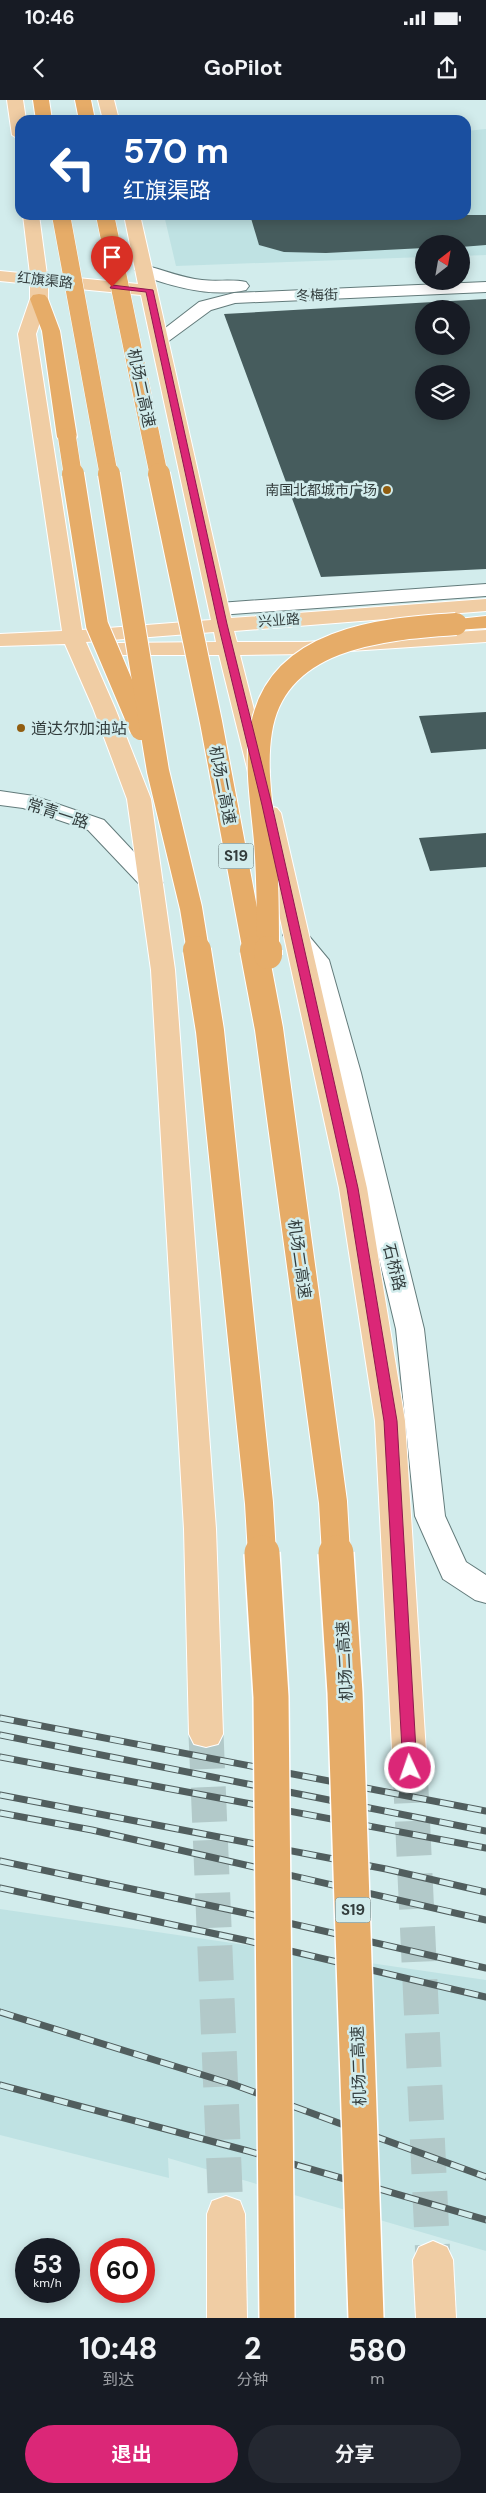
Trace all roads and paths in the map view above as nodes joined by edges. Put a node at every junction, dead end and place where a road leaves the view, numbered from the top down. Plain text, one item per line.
1 (15, 100) edge
2 (41, 100) edge
3 (82, 100) edge
4 (106, 100) edge
5 (17, 115) edge
6 (43, 115) edge
7 (85, 115) edge
8 (109, 115) edge
9 (32, 220) edge
10 (62, 220) edge
11 (106, 220) edge
12 (133, 220) edge
13 (144, 270) junction
14 (486, 275) edge
15 (0, 276) edge
16 (470, 276) edge
17 (415, 278) edge
18 (39, 280) junction
19 (486, 287) edge
20 (149, 290) junction
21 (39, 299) junction
22 (160, 339) junction
23 (486, 590) edge
24 (486, 604) edge
25 (486, 622) edge
26 (224, 627) junction
27 (486, 636) edge
28 (0, 640) edge
29 (75, 643) junction
30 (0, 652) edge
31 (158, 770) junction
32 (0, 798) edge
33 (151, 883) junction
34 (295, 935) junction
35 (270, 1029) junction
36 (486, 1591) edge
37 (206, 1734) tunnel mouth
38 (410, 1768) tunnel mouth
39 (226, 2214) tunnel mouth
40 (433, 2260) tunnel mouth
41 (226, 2318) edge
42 (277, 2318) edge
43 (366, 2318) edge
44 (436, 2318) edge

1 - 5 main road
2 - 6 highway
3 - 7 highway
4 - 8 main road
9 - 18 main road
10 - 31 highway, bridge
11 - 35 highway, 机场二高速 / S19, bridge
12 - 13 main road
13 - 17 street, 冬梅街
13 - 20 main road
14 - 16 street
15 - 18 main road, 红旗渠路
18 - 20 main road, 红旗渠路
18 - 21 main road
19 - 22 street, 冬梅街
20 - 22 main road
21 - 29 main road
21 - 31 highway, bridge
22 - 26 main road
23 - 26 street
24 - 26 main road, 兴业路
25 - 35 highway, bridge
26 - 27 main road, 兴业路
26 - 29 main road, 兴业路
26 - 34 main road
28 - 29 main road
29 - 30 main road
29 - 33 main road
31 - 42 highway, bridge
32 - 33 street, 常青一路
33 - 37 main road
34 - 36 street, 石桥路
34 - 38 main road
35 - 43 highway, 机场二高速 / S19, bridge
39 - 41 main road
40 - 44 main road

